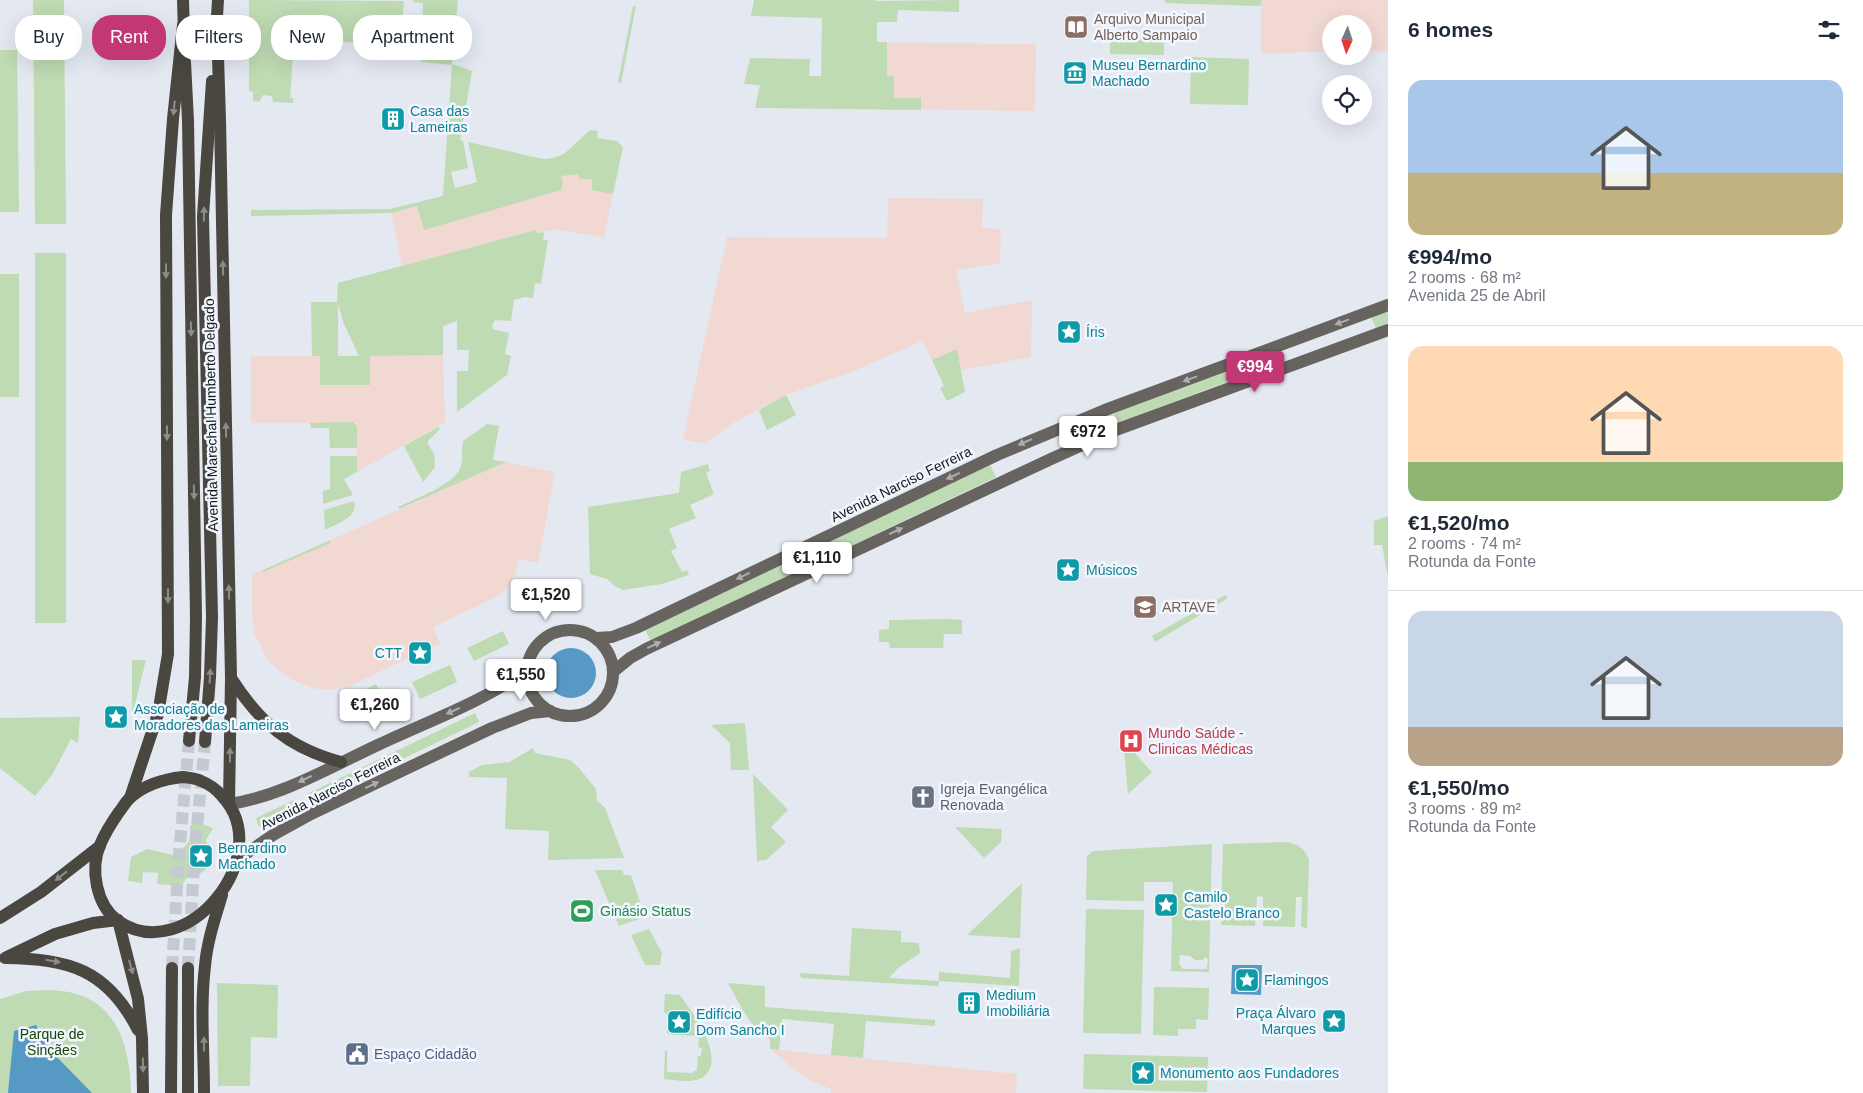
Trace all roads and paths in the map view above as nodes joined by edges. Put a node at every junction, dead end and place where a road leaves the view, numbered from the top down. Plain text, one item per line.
1 (183, 0) edge
2 (218, 0) edge
3 (183, 15) edge
4 (217, 15) edge
5 (179, 60) edge
6 (185, 60) edge
7 (214, 60) edge
8 (218, 60) edge
9 (1388, 305) edge
10 (1388, 330) edge
11 (597, 638) junction
12 (526, 671) junction
13 (614, 671) junction
14 (231, 678) junction
15 (550, 711) junction
16 (189, 741) tunnel mouth
17 (205, 742) tunnel mouth
18 (341, 762) junction
19 (130, 798) junction
20 (229, 804) junction
21 (100, 846) junction
22 (238, 859) junction
23 (224, 889) junction
24 (0, 918) edge
25 (118, 920) junction
26 (2, 959) edge
27 (172, 968) tunnel mouth
28 (188, 968) tunnel mouth
29 (142, 1038) junction
30 (143, 1093) edge
31 (172, 1093) edge
32 (188, 1093) edge
33 (204, 1093) edge

1 - 3 main road, Avenida Marechal Humberto Delgado
2 - 4 main road, Avenida Marechal Humberto Delgado
5 -> 19 main road, Avenida Marechal Humberto Delgado
6 -> 16 main road, Avenida Marechal Humberto Delgado
17 -> 7 main road, Avenida Marechal Humberto Delgado
14 -> 8 main road, Avenida Marechal Humberto Delgado
9 -> 11 main road, Avenida Narciso Ferreira
13 -> 10 main road
11 - 12 main road
11 - 13 main road
12 - 15 main road
12 -> 18 main road, Avenida Narciso Ferreira
13 - 15 main road
14 - 18 main road
20 -> 14 main road, Avenida Marechal Humberto Delgado
22 -> 15 main road, Avenida Narciso Ferreira
18 -> 20 main road, Avenida Narciso Ferreira
19 - 20 main road
19 - 21 main road
20 - 22 main road
21 -> 24 main road
21 - 25 main road
22 - 23 main road
23 - 25 main road
33 -> 23 main road
25 - 26 main road
25 -> 29 main road
26 -> 29 main road
27 - 31 main road
28 - 32 main road
29 -> 30 main road

